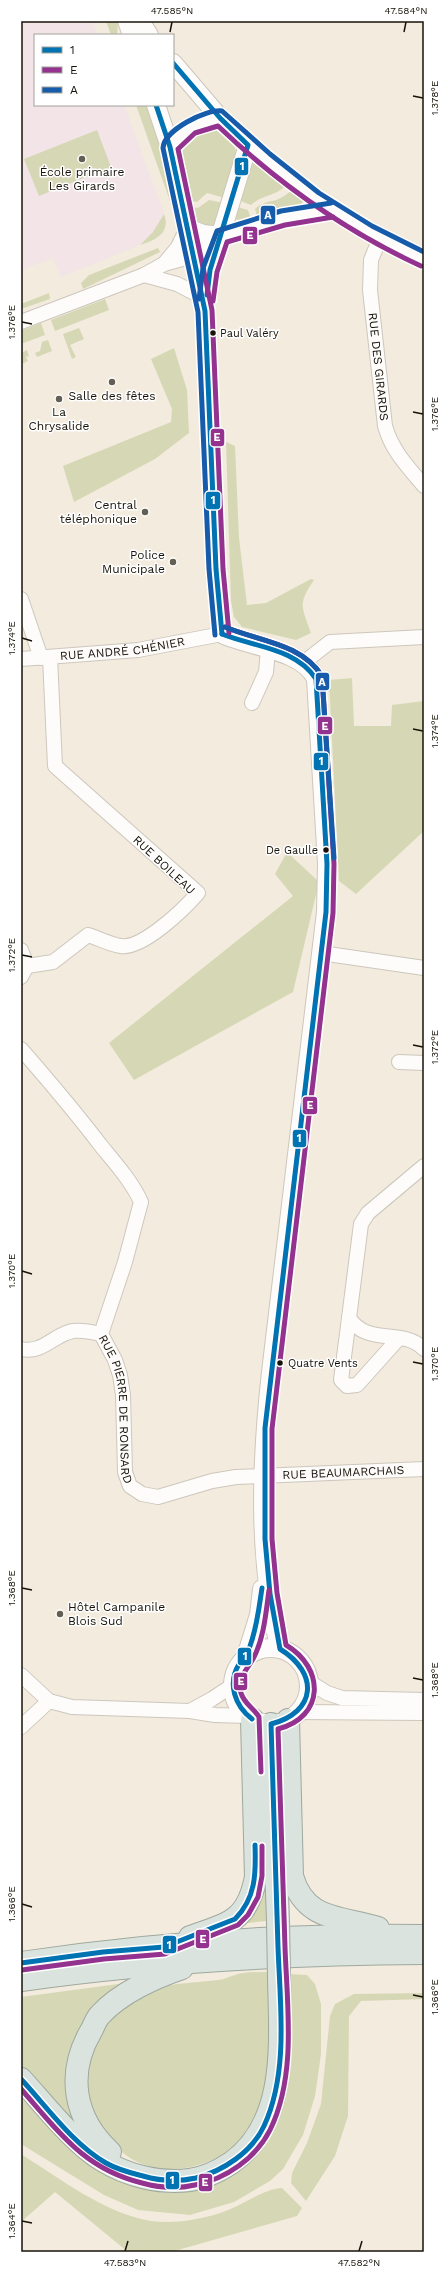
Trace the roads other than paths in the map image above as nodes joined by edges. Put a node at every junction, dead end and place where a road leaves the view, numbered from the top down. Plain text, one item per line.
1 (127, 21) edge
2 (140, 21) edge
3 (132, 34) edge
4 (148, 34) edge
5 (174, 65) edge
6 (156, 106) edge
7 (220, 118) junction
8 (248, 145) junction
9 (170, 147) junction
10 (332, 210) junction
11 (187, 228) junction
12 (221, 236) junction
13 (380, 238) junction
14 (193, 256) junction
15 (424, 260) edge
16 (164, 264) junction
17 (144, 275) junction
18 (203, 304) junction
19 (21, 322) edge
20 (424, 486) edge
21 (21, 599) edge
22 (222, 634) junction
23 (424, 637) edge
24 (268, 650) junction
25 (45, 658) junction
26 (21, 659) edge
27 (303, 663) junction
28 (252, 703) dead end
29 (21, 950) edge
30 (321, 954) junction
31 (424, 968) edge
32 (24, 971) edge
33 (21, 1050) edge
34 (399, 1062) dead end
35 (424, 1063) edge
36 (424, 1166) edge
37 (349, 1318) junction
38 (101, 1334) junction
39 (399, 1338) junction
40 (21, 1349) edge
41 (424, 1349) edge
42 (424, 1469) edge
43 (263, 1476) junction
44 (266, 1559) junction
45 (280, 1649) junction
46 (246, 1657) junction
47 (21, 1675) edge
48 (308, 1681) junction
49 (233, 1685) junction
50 (424, 1700) edge
51 (49, 1701) junction
52 (190, 1711) junction
53 (424, 1713) edge
54 (272, 1718) junction
55 (21, 1726) edge
56 (402, 1935) junction
57 (424, 1936) edge
58 (164, 1946) junction
59 (424, 1953) edge
60 (216, 1958) junction
61 (21, 1963) edge
62 (21, 1980) edge
63 (21, 2079) edge
64 (159, 2180) junction

1 - 3 street
2 - 4 street
5 - 7 street
6 - 9 street
7 - 8 street
7 - 9 street
8 - 10 street
8 - 12 street
9 - 11 street
10 - 12 street
10 - 13 street
11 - 12 street
11 - 14 street
11 - 16 street
12 - 14 street
12 - 18 street
13 - 15 street
13 - 20 street, RUE DES GIRARDS
14 - 16 street
14 - 18 street
16 - 17 street
17 - 18 street
17 - 19 street
18 - 22 street
21 - 25 street
22 - 24 street
22 - 25 street, RUE ANDRÉ CHÉNIER
23 - 27 street
24 - 27 street
24 - 28 street
25 - 26 street, RUE ANDRÉ CHÉNIER
25 - 32 street, RUE BOILEAU
27 - 30 street
29 - 32 street
30 - 31 street
30 - 43 street
33 - 38 street, RUE PIERRE DE RONSARD
34 - 35 street
36 - 37 street
37 - 39 street
37 - 39 street
38 - 40 street
38 - 43 street, RUE PIERRE DE RONSARD
39 - 41 street
42 - 43 street, RUE BEAUMARCHAIS
43 - 44 street
44 - 45 street
44 - 46 street
45 - 46 street
45 - 48 street
46 - 49 street
47 - 51 street
48 - 50 street
48 - 54 street
49 - 52 street
49 - 54 street
51 - 52 street
51 - 55 street
52 - 54 street
53 - 54 street
54 - 56 highway
54 - 58 highway
54 - 64 highway, bridge
56 - 57 highway
56 - 58 highway
58 - 61 highway
59 - 60 highway
60 - 62 highway
60 - 64 highway
63 - 64 highway

